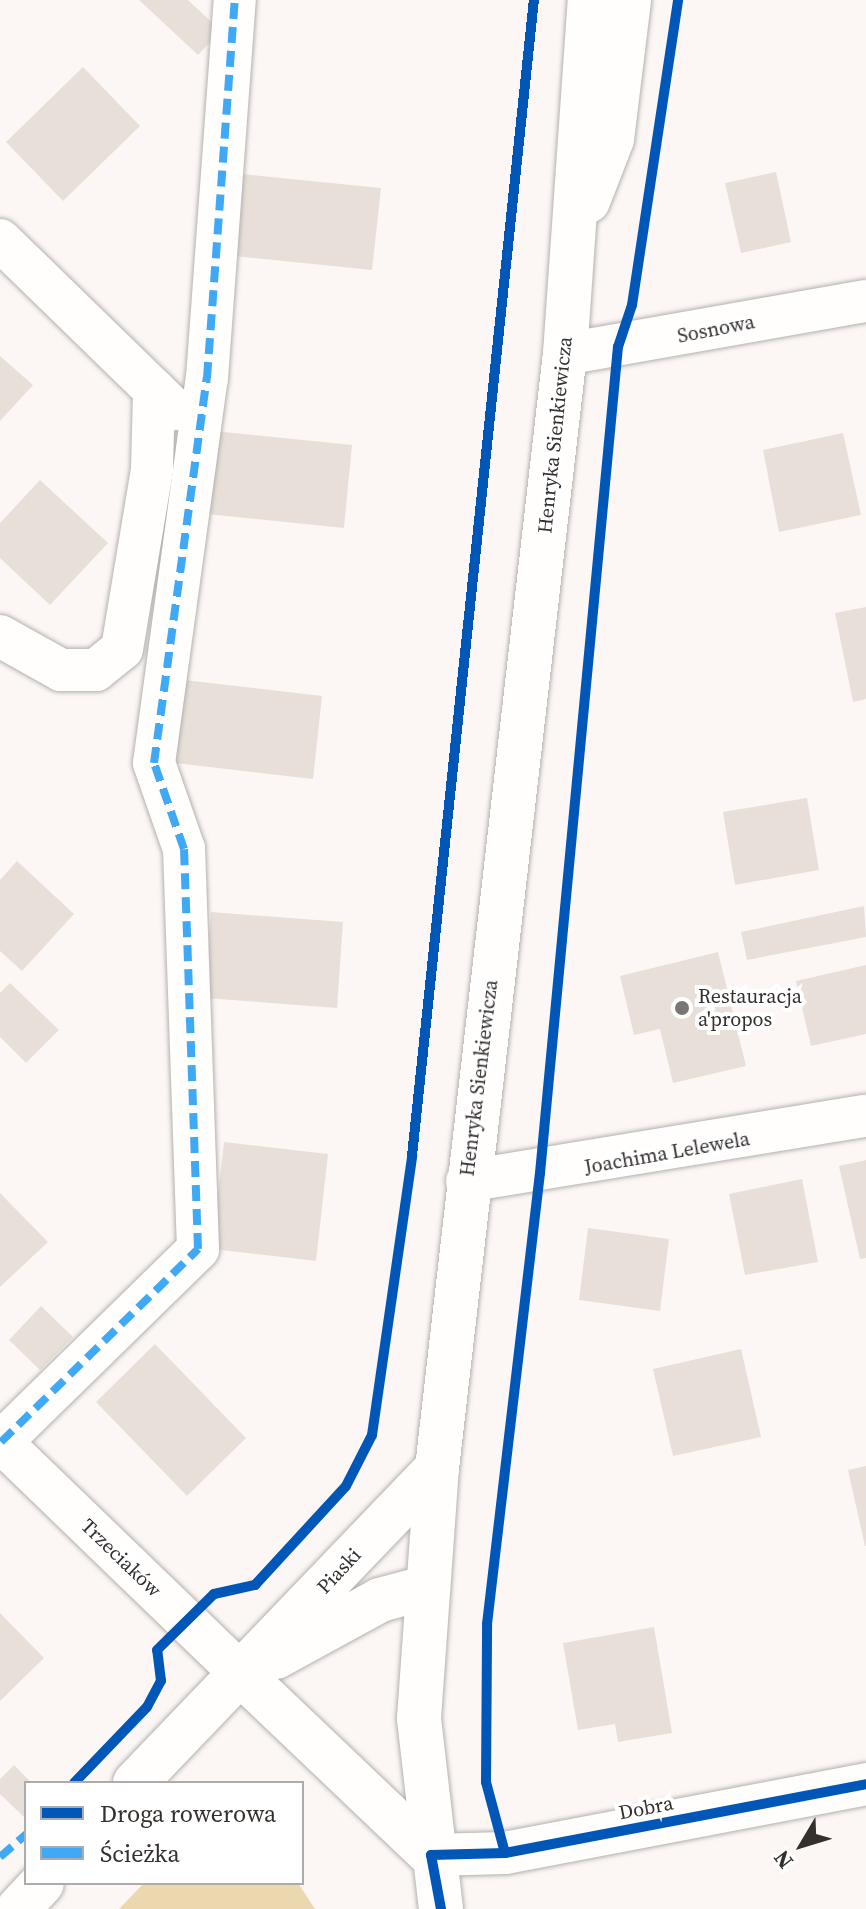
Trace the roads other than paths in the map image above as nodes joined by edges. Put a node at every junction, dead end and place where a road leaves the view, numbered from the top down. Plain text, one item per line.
1 (235, 0) edge
2 (590, 0) edge
3 (629, 0) edge
4 (0, 240) edge
5 (570, 248) junction
6 (866, 301) edge
7 (565, 354) junction
8 (154, 390) junction
9 (198, 431) junction
10 (0, 636) edge
11 (866, 1116) edge
12 (467, 1181) junction
13 (0, 1442) edge
14 (437, 1468) junction
15 (428, 1587) junction
16 (242, 1675) junction
17 (137, 1781) edge
18 (866, 1784) edge
19 (431, 1855) junction
20 (40, 1885) edge
21 (18, 1909) edge
22 (441, 1909) edge

1 - 9 street
2 - 5 main road, Henryka Sienkiewicza
3 - 5 main road, Henryka Sienkiewicza
4 - 8 street
5 - 7 main road, Henryka Sienkiewicza
6 - 7 street, Sosnowa
7 - 12 main road, Henryka Sienkiewicza
8 - 9 street
8 - 10 street
9 - 13 street
11 - 12 street, Joachima Lelewela
12 - 14 main road, Henryka Sienkiewicza
13 - 16 street, Trzeciaków
14 - 15 main road, Henryka Sienkiewicza
14 - 16 main road, Piaski
15 - 16 main road, Piaski
15 - 19 main road, Henryka Sienkiewicza
16 - 17 main road, Piaski
16 - 19 main road
18 - 19 street, Dobra
19 - 22 main road, Henryka Sienkiewicza
20 - 21 main road

